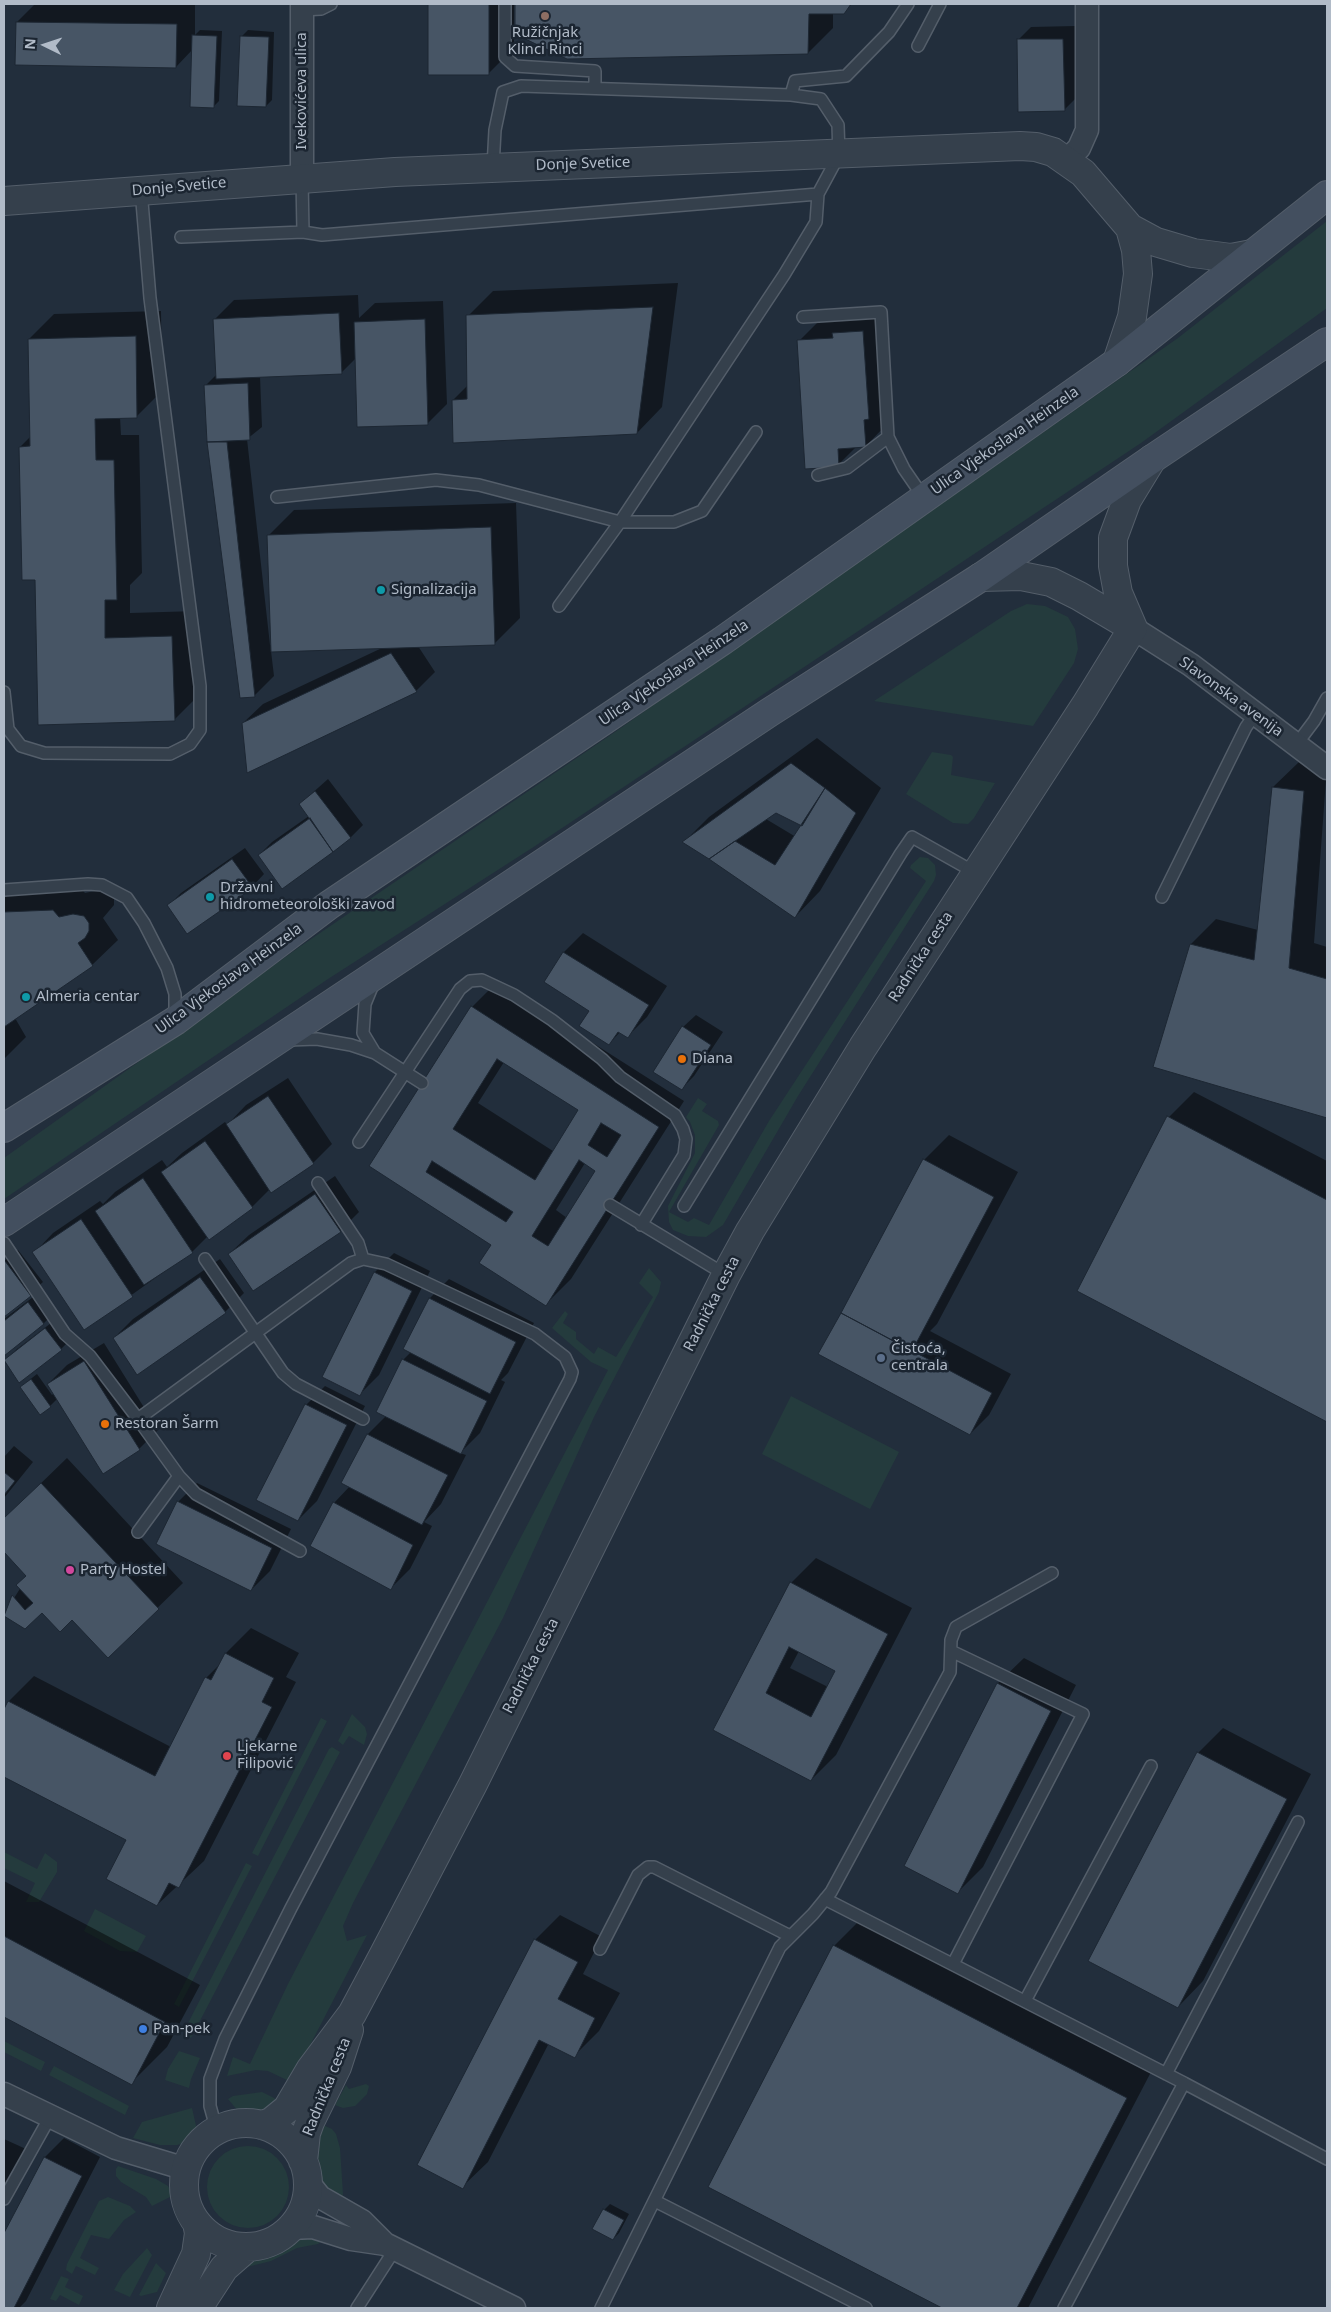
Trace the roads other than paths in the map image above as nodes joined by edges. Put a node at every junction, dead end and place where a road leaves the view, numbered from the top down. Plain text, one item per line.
1 (331, 4) edge
2 (506, 4) edge
3 (908, 4) edge
4 (940, 4) edge
5 (1087, 4) edge
6 (302, 7) edge
7 (918, 46) dead end
8 (595, 87) junction
9 (791, 96) junction
10 (839, 155) junction
11 (1068, 160) junction
12 (493, 167) junction
13 (302, 178) junction
14 (141, 190) junction
15 (818, 194) junction
16 (1327, 195) edge
17 (4, 201) edge
18 (1130, 228) junction
19 (303, 232) junction
20 (181, 237) dead end
21 (1252, 254) junction
22 (803, 317) dead end
23 (1327, 342) edge
24 (1117, 362) junction
25 (756, 432) dead end
26 (888, 437) junction
27 (1152, 459) junction
28 (818, 475) dead end
29 (277, 497) dead end
30 (924, 498) junction
31 (620, 522) junction
32 (981, 577) junction
33 (558, 606) dead end
34 (1133, 628) junction
35 (4, 692) edge
36 (1327, 698) edge
37 (1256, 713) junction
38 (1296, 745) junction
39 (1327, 768) edge
40 (976, 873) junction
41 (4, 890) edge
42 (1162, 897) dead end
43 (382, 971) junction
44 (175, 1021) junction
45 (274, 1042) junction
46 (375, 1053) junction
47 (405, 1072) junction
48 (422, 1083) dead end
49 (4, 1128) edge
50 (359, 1142) dead end
51 (318, 1183) dead end
52 (610, 1205) dead end
53 (684, 1206) dead end
54 (4, 1222) edge
55 (641, 1225) junction
56 (4, 1243) edge
57 (363, 1258) junction
58 (205, 1259) dead end
59 (726, 1275) junction
60 (255, 1332) junction
61 (138, 1418) junction
62 (364, 1419) dead end
63 (179, 1476) junction
64 (138, 1532) dead end
65 (300, 1551) dead end
66 (1052, 1573) dead end
67 (951, 1651) junction
68 (1151, 1766) dead end
69 (1298, 1822) dead end
70 (825, 1899) junction
71 (790, 1936) junction
72 (600, 1949) dead end
73 (953, 1964) junction
74 (1025, 2001) junction
75 (352, 2014) junction
76 (1166, 2074) junction
77 (1184, 2082) junction
78 (4, 2094) edge
79 (50, 2118) junction
80 (262, 2125) junction
81 (217, 2131) junction
82 (1327, 2159) edge
83 (186, 2169) junction
84 (305, 2171) junction
85 (4, 2199) edge
86 (655, 2201) junction
87 (197, 2224) junction
88 (290, 2228) junction
89 (248, 2247) junction
90 (390, 2247) junction
91 (171, 2308) edge
92 (198, 2308) edge
93 (356, 2308) edge
94 (514, 2308) edge
95 (601, 2308) edge
96 (866, 2308) edge
97 (1064, 2308) edge

1 - 6 lane
2 - 8 lane
3 - 9 lane
4 - 7 lane
5 - 11 street
6 - 13 street, Ivekovićeva ulica
8 - 9 lane
8 - 12 lane
9 - 10 lane
10 - 11 street, Donje Svetice
10 - 12 street, Donje Svetice
10 - 15 lane
11 - 18 street, Donje Svetice
12 - 13 street, Donje Svetice
13 - 14 street, Donje Svetice
13 - 19 lane
14 - 17 street, Donje Svetice
14 - 35 lane
15 - 19 lane
15 - 31 lane
16 - 21 main road, Ulica Vjekoslava Heinzela
18 - 21 street
18 - 24 street
19 - 20 lane
21 - 24 main road, Ulica Vjekoslava Heinzela
22 - 26 lane
23 - 27 main road
24 - 30 main road, Ulica Vjekoslava Heinzela
25 - 31 lane
26 - 28 lane
26 - 30 lane
27 - 32 main road
27 - 34 street
29 - 31 lane
30 - 44 main road, Ulica Vjekoslava Heinzela
31 - 33 lane
32 - 34 street
32 - 43 main road
34 - 37 street, Slavonska avenija
34 - 40 street, Radnička cesta
36 - 38 lane
37 - 38 street, Slavonska avenija
37 - 42 lane
38 - 39 street, Slavonska avenija
40 - 53 lane
40 - 59 street, Radnička cesta
41 - 44 lane
43 - 45 main road
43 - 46 lane
44 - 49 main road, Ulica Vjekoslava Heinzela
45 - 46 lane
45 - 54 main road
46 - 47 lane
47 - 48 lane
47 - 50 lane
47 - 55 lane
51 - 57 lane
52 - 55 lane
55 - 59 lane
56 - 61 lane
57 - 60 lane
57 - 81 lane
58 - 60 lane
59 - 75 street, Radnička cesta
60 - 61 lane
60 - 62 lane
61 - 63 lane
63 - 64 lane
63 - 65 lane
66 - 67 lane
67 - 70 lane
67 - 73 lane
68 - 74 lane
69 - 76 lane
70 - 71 lane
70 - 73 lane
71 - 72 lane
71 - 86 lane
73 - 74 lane
74 - 76 lane
75 - 80 street, Radnička cesta
75 - 84 street, Radnička cesta
76 - 77 lane
77 - 82 lane
77 - 97 lane
78 - 79 street
79 - 83 street
79 - 85 lane
80 - 81 street
80 - 84 street
81 - 83 street
83 - 87 street
84 - 88 street
84 - 90 street
86 - 95 lane
86 - 96 lane
87 - 89 street
87 - 91 street
88 - 89 street
88 - 90 street
89 - 92 street
90 - 93 lane
90 - 94 street

